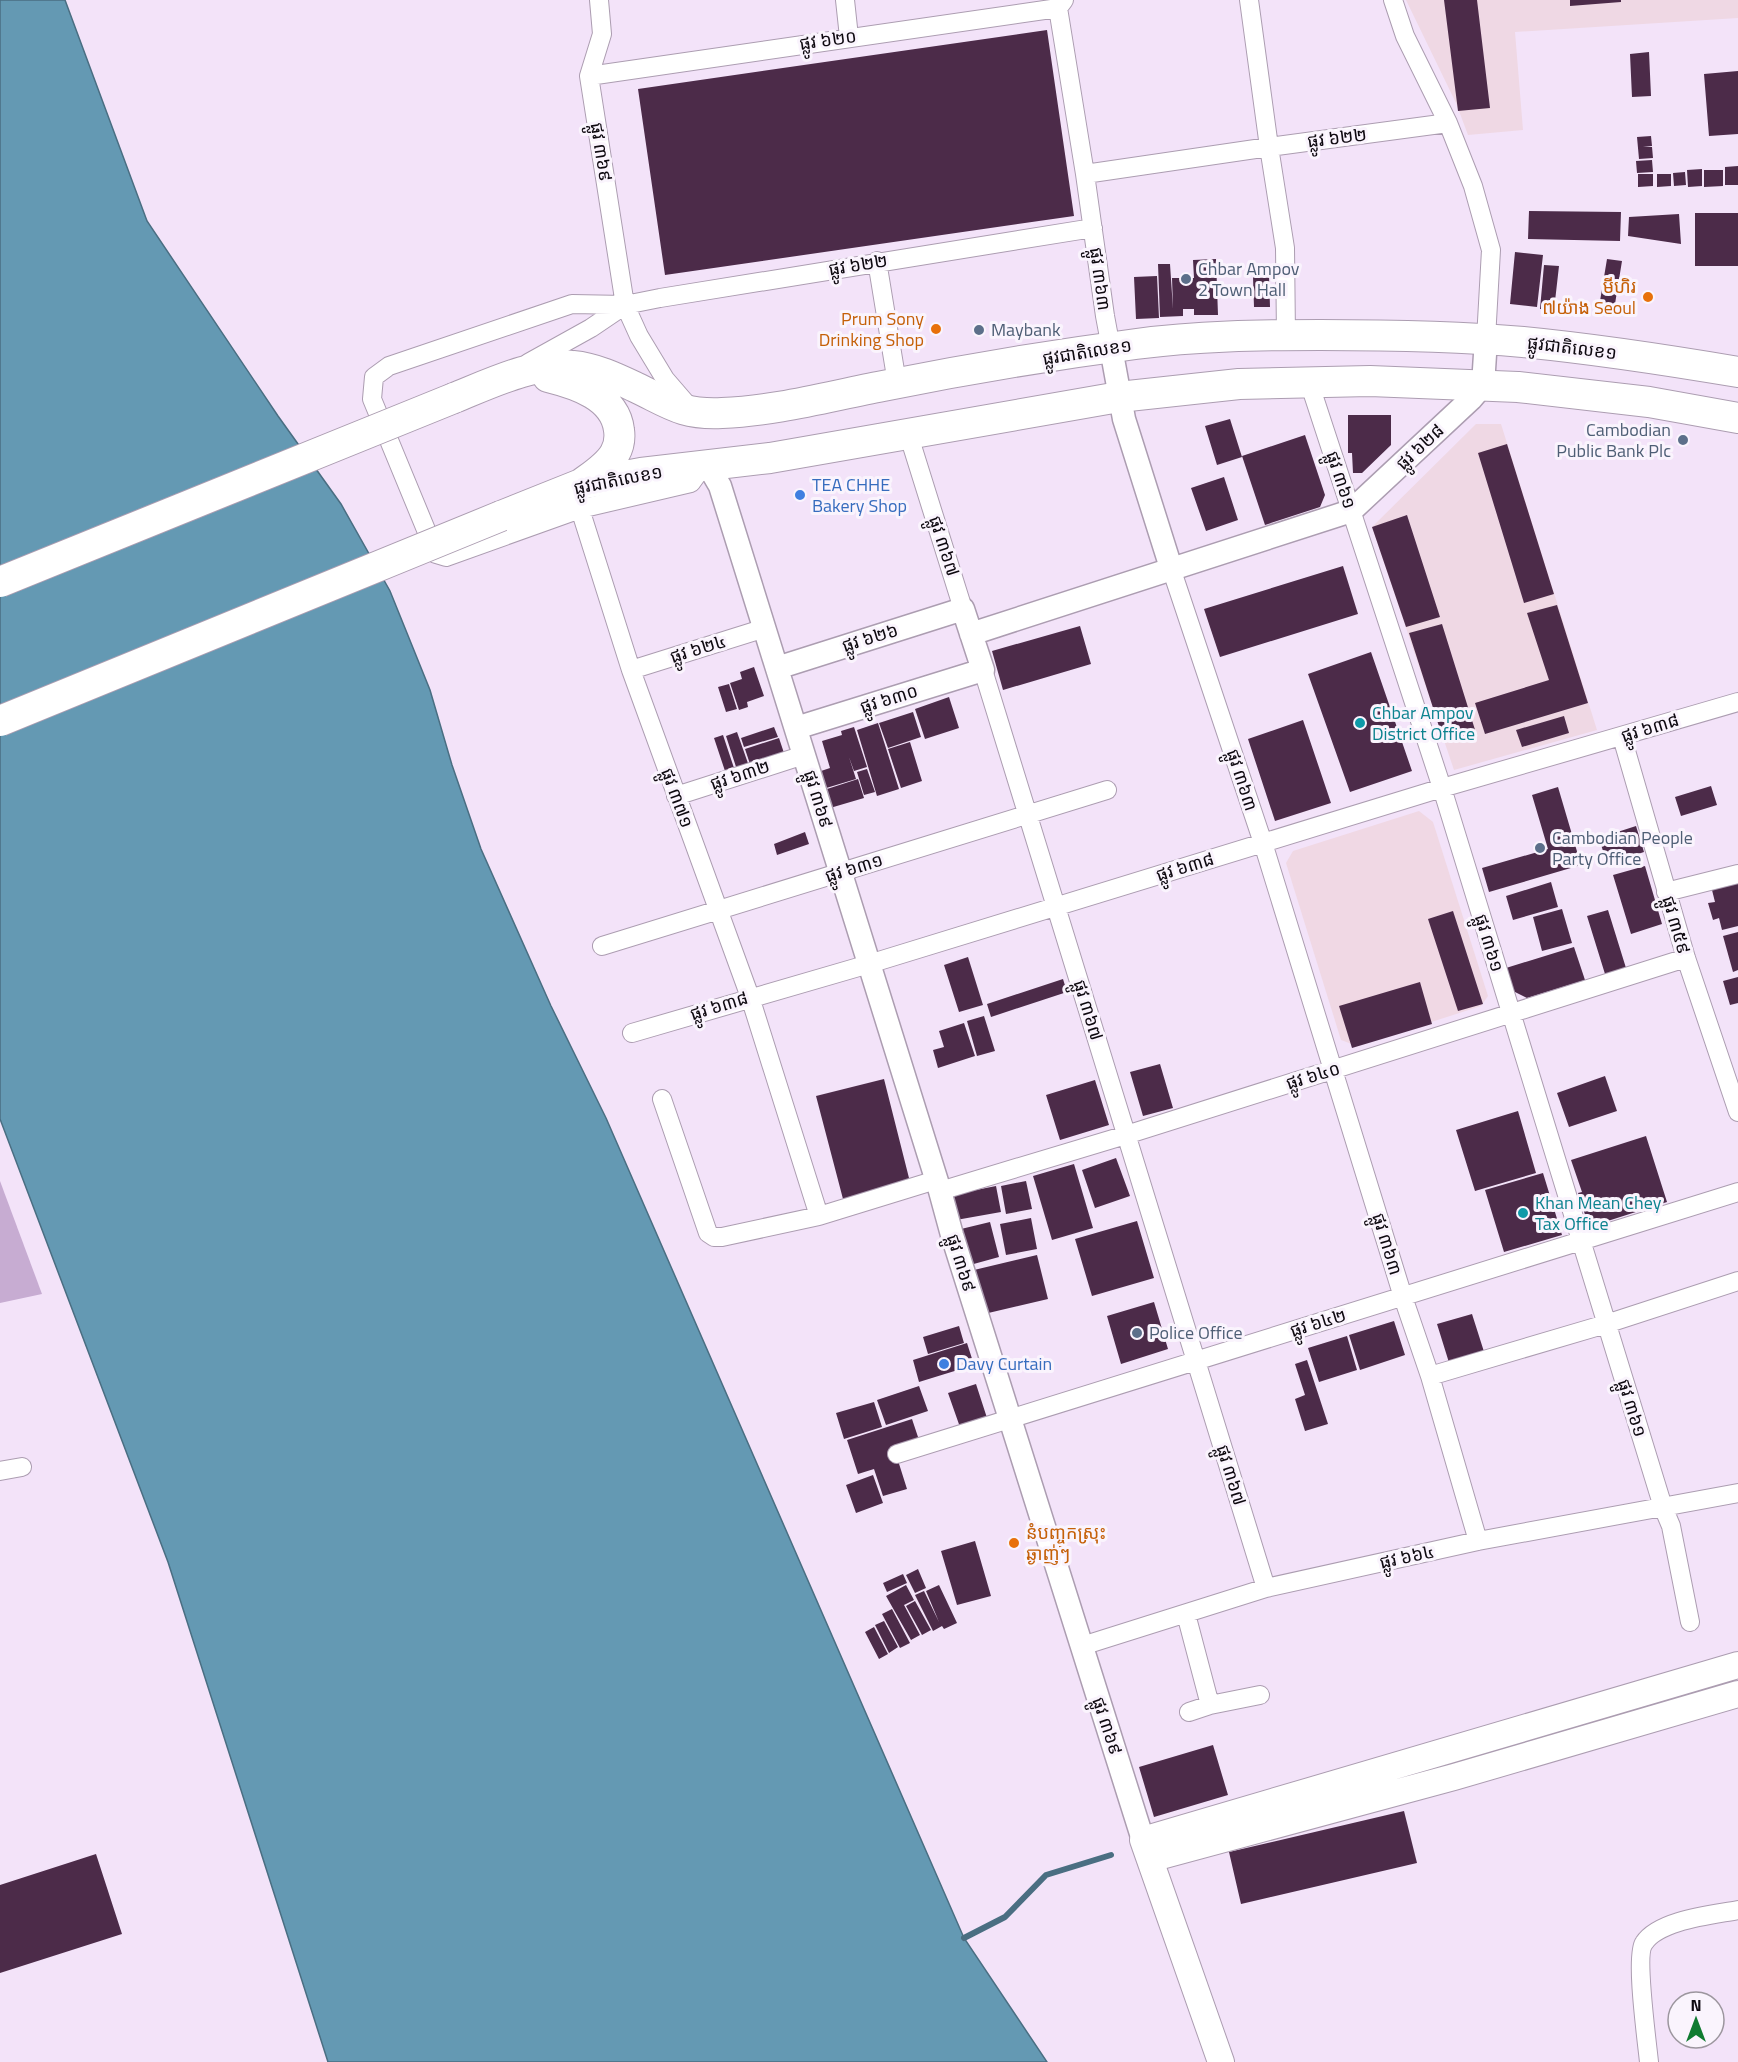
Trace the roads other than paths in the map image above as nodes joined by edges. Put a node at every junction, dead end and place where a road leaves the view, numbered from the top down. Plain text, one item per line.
1 (598, 0) edge
2 (845, 0) edge
3 (1249, 0) edge
4 (1393, 0) edge
5 (1061, 4) edge
6 (849, 37) junction
7 (589, 76) junction
8 (1448, 123) junction
9 (1269, 147) junction
10 (1085, 174) junction
11 (1093, 228) junction
12 (877, 261) junction
13 (625, 305) junction
14 (1286, 335) junction
15 (1486, 339) junction
16 (1111, 348) junction
17 (1738, 372) edge
18 (501, 379) junction
19 (1309, 382) junction
20 (897, 383) junction
21 (1483, 385) junction
22 (1119, 397) junction
23 (693, 412) junction
24 (1738, 418) edge
25 (908, 433) junction
26 (704, 465) junction
27 (580, 497) junction
28 (1351, 512) junction
29 (1172, 570) junction
30 (0, 582) edge
31 (963, 609) junction
32 (765, 628) junction
33 (971, 634) junction
34 (777, 668) junction
35 (631, 670) junction
36 (983, 670) junction
37 (1738, 702) edge
38 (0, 721) edge
39 (796, 729) junction
40 (1622, 737) junction
41 (804, 754) junction
42 (1442, 788) junction
43 (1107, 790) dead end
44 (676, 796) junction
45 (1028, 816) junction
46 (1263, 843) junction
47 (841, 872) junction
48 (1738, 874) edge
49 (1666, 891) junction
50 (1056, 907) junction
51 (718, 910) junction
52 (602, 946) dead end
53 (1686, 958) junction
54 (869, 964) junction
55 (750, 997) junction
56 (1510, 1014) junction
57 (632, 1032) dead end
58 (1335, 1069) junction
59 (662, 1099) dead end
60 (1738, 1112) edge
61 (1126, 1135) junction
62 (938, 1185) junction
63 (1738, 1192) edge
64 (819, 1216) junction
65 (1580, 1241) junction
66 (1738, 1281) edge
67 (1403, 1297) junction
68 (1606, 1324) junction
69 (1196, 1361) junction
70 (1430, 1376) junction
71 (1011, 1418) junction
72 (897, 1454) dead end
73 (22, 1467) dead end
74 (0, 1471) edge
75 (1738, 1493) edge
76 (1663, 1507) junction
77 (1478, 1541) junction
78 (1266, 1588) junction
79 (1186, 1614) junction
80 (1690, 1622) dead end
81 (1082, 1646) junction
82 (1738, 1665) edge
83 (1738, 1694) edge
84 (1260, 1695) dead end
85 (1210, 1705) junction
86 (1189, 1712) dead end
87 (1146, 1850) junction
88 (1738, 1910) edge
89 (1221, 2062) edge
90 (1649, 2062) edge

1 - 7 street, ផ្លូវ ៣៦៩
2 - 6 street
3 - 9 street
4 - 8 street
5 - 6 street, ផ្លូវ ៦២០
5 - 10 street, ផ្លូវ ៣៦៣
6 - 7 street, ផ្លូវ ៦២០
7 - 13 street, ផ្លូវ ៣៦៩
8 - 9 street, ផ្លូវ ៦២២
8 - 15 street
9 - 10 street, ផ្លូវ ៦២២
9 - 14 street
10 - 11 street, ផ្លូវ ៣៦៣
11 - 12 street, ផ្លូវ ៦២២
11 - 16 street, ផ្លូវ ៣៦៣
12 - 13 street, ផ្លូវ ៦២២
12 - 20 street
13 - 18 street
13 - 23 street, ផ្លូវ ៣៦៩
13 - 27 street
14 - 15 highway, ផ្លូវជាតិលេខ១
14 - 16 highway, ផ្លូវជាតិលេខ១
15 - 17 highway, ផ្លូវជាតិលេខ១
15 - 21 street
16 - 20 highway, ផ្លូវជាតិលេខ១
16 - 22 street, ផ្លូវ ៣៦៣
18 - 23 highway, ផ្លូវជាតិលេខ១
18 - 27 highway
18 - 30 highway, ផ្លូវជាតិលេខ១, bridge
19 - 21 highway, ផ្លូវជាតិលេខ១
19 - 22 highway, ផ្លូវជាតិលេខ១
19 - 28 street, ផ្លូវ ៣៦១
20 - 23 highway, ផ្លូវជាតិលេខ១
21 - 24 highway, ផ្លូវជាតិលេខ១
21 - 28 street, ផ្លូវ ៦២៨
22 - 25 highway, ផ្លូវជាតិលេខ១
22 - 29 street, ផ្លូវ ៣៦៣
25 - 26 highway, ផ្លូវជាតិលេខ១
25 - 31 street, ផ្លូវ ៣៦៧
26 - 27 highway, ផ្លូវជាតិលេខ១
26 - 32 street, ផ្លូវ ៣៦៩
27 - 35 street, ផ្លូវ ៣៧១
27 - 38 highway, ផ្លូវជាតិលេខ១, bridge
28 - 29 street, ផ្លូវ ៦២៨
28 - 42 street, ផ្លូវ ៣៦១
29 - 33 street, ផ្លូវ ៦២៨
29 - 46 street, ផ្លូវ ៣៦៣
31 - 33 street, ផ្លូវ ៣៦៧
31 - 34 street, ផ្លូវ ៦២៦
32 - 34 street, ផ្លូវ ៣៦៩
32 - 35 street, ផ្លូវ ៦២៤
33 - 36 street, ផ្លូវ ៣៦៧
34 - 39 street, ផ្លូវ ៣៦៩
35 - 44 street, ផ្លូវ ៣៧១
36 - 39 street, ផ្លូវ ៦៣០
36 - 45 street, ផ្លូវ ៣៦៧
37 - 40 street, ផ្លូវ ៦៣៨
39 - 41 street, ផ្លូវ ៣៦៩
40 - 42 street, ផ្លូវ ៦៣៨
40 - 49 street, ផ្លូវ ៣៥៩
41 - 44 street, ផ្លូវ ៦៣២
41 - 47 street, ផ្លូវ ៣៦៩
42 - 46 street, ផ្លូវ ៦៣៨
42 - 56 street, ផ្លូវ ៣៦១
43 - 45 street, ផ្លូវ ៦៣១
44 - 51 street, ផ្លូវ ៣៧១
45 - 47 street, ផ្លូវ ៦៣១
45 - 50 street, ផ្លូវ ៣៦៧
46 - 50 street, ផ្លូវ ៦៣៨
46 - 58 street, ផ្លូវ ៣៦៣
47 - 51 street, ផ្លូវ ៦៣១
47 - 54 street, ផ្លូវ ៣៦៩
48 - 49 street
49 - 53 street, ផ្លូវ ៣៥៩
50 - 54 street, ផ្លូវ ៦៣៨
50 - 61 street, ផ្លូវ ៣៦៧
51 - 52 street, ផ្លូវ ៦៣១
51 - 55 street, ផ្លូវ ៣៧១
53 - 56 street, ផ្លូវ ៦៤០
53 - 60 street, ផ្លូវ ៣៥៩
54 - 55 street, ផ្លូវ ៦៣៨
54 - 62 street, ផ្លូវ ៣៦៩
55 - 57 street, ផ្លូវ ៦៣៨
55 - 64 street, ផ្លូវ ៣៧១
56 - 58 street, ផ្លូវ ៦៤០
56 - 65 street, ផ្លូវ ៣៦១
58 - 61 street, ផ្លូវ ៦៤០
58 - 67 street, ផ្លូវ ៣៦៣
59 - 64 street, ផ្លូវ ៦៤០
61 - 62 street, ផ្លូវ ៦៤០
61 - 69 street, ផ្លូវ ៣៦៧
62 - 64 street, ផ្លូវ ៦៤០
62 - 71 street, ផ្លូវ ៣៦៩
63 - 65 street, ផ្លូវ ៦៤២
65 - 67 street, ផ្លូវ ៦៤២
65 - 68 street, ផ្លូវ ៣៦១
66 - 68 street
67 - 69 street, ផ្លូវ ៦៤២
67 - 70 street, ផ្លូវ ៣៦៣
68 - 70 street
68 - 76 street, ផ្លូវ ៣៦១
69 - 71 street, ផ្លូវ ៦៤២
69 - 78 street, ផ្លូវ ៣៦៧
70 - 77 street, ផ្លូវ ៣៦៣
71 - 72 street, ផ្លូវ ៦៤២
71 - 81 street, ផ្លូវ ៣៦៩
73 - 74 street
75 - 76 street, ផ្លូវ ៦៦៤
76 - 77 street, ផ្លូវ ៦៦៤
76 - 80 street, ផ្លូវ ៣៦១
77 - 78 street, ផ្លូវ ៦៦៤
78 - 79 street, ផ្លូវ ៦៦៤
79 - 81 street, ផ្លូវ ៦៦៤
79 - 85 street
81 - 87 street, ផ្លូវ ៣៦៩
82 - 87 main road
83 - 87 main road
84 - 85 street
85 - 86 street
87 - 89 main road, ផ្លូវ ៣៦៩
88 - 90 street

